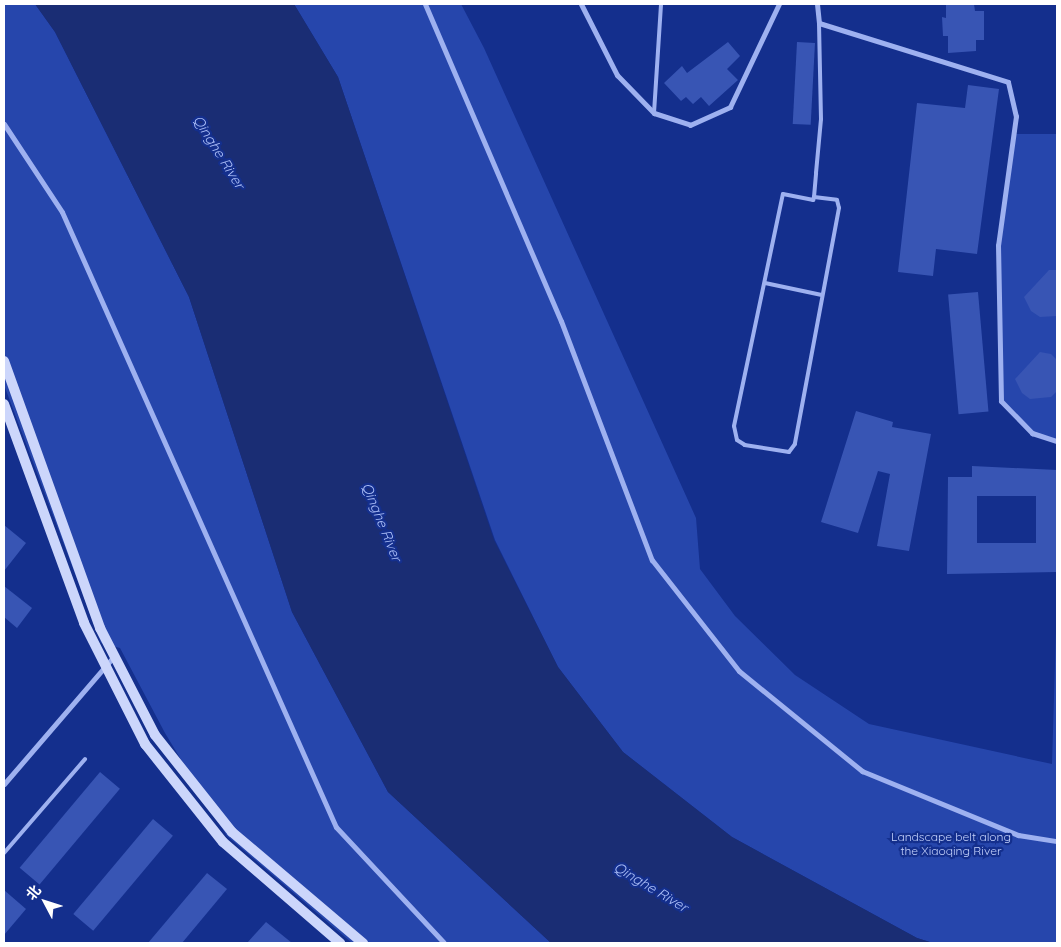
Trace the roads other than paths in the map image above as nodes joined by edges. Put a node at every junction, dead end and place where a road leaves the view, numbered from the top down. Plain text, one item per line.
1 (425, 4) edge
2 (581, 4) edge
3 (661, 4) edge
4 (779, 4) edge
5 (817, 4) edge
6 (819, 23) junction
7 (654, 112) junction
8 (4, 124) edge
9 (814, 197) junction
10 (765, 283) junction
11 (822, 295) junction
12 (4, 361) edge
13 (4, 404) edge
14 (1057, 441) edge
15 (114, 656) junction
16 (105, 665) junction
17 (85, 759) dead end
18 (4, 784) edge
19 (1057, 840) edge
20 (4, 854) edge
21 (340, 943) edge
22 (363, 943) edge
23 (444, 943) edge

1 - 19 street
2 - 7 street
3 - 7 lane
4 - 7 street
5 - 6 street
6 - 9 lane
6 - 14 street
8 - 23 street
9 - 10 lane
9 - 11 lane
10 - 11 lane
10 - 11 lane
12 - 15 main road
13 - 16 main road
15 - 16 street
15 - 22 main road
16 - 18 street
16 - 21 main road
17 - 20 lane

